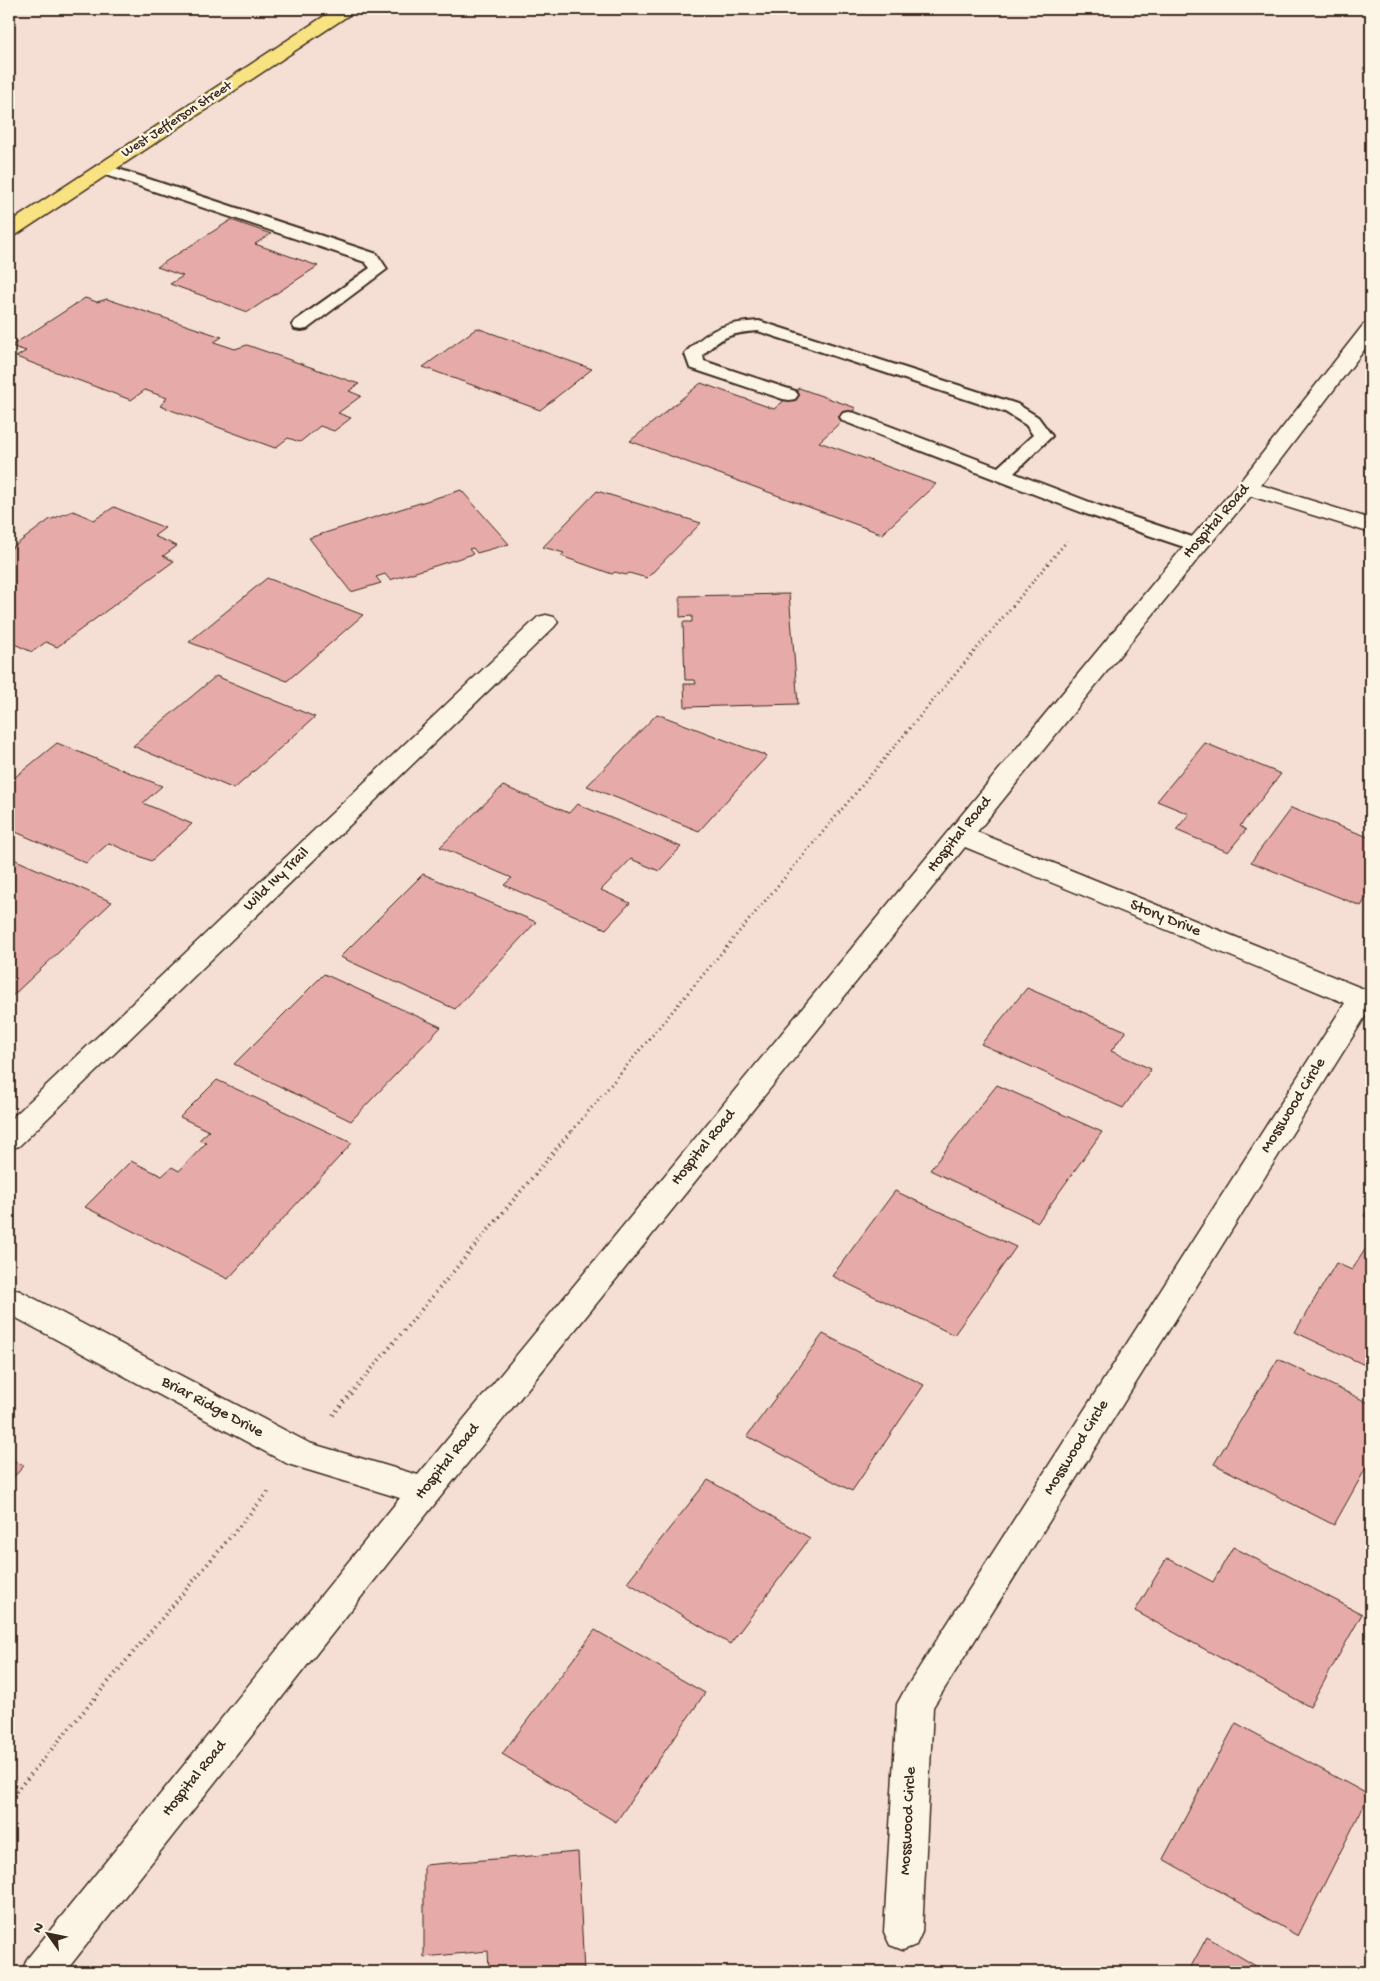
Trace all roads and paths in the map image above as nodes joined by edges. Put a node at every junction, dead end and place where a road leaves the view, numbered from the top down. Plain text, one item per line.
1 (346, 9) edge
2 (103, 169) junction
3 (9, 231) edge
4 (300, 325) dead end
5 (1371, 328) edge
6 (790, 396) dead end
7 (849, 417) dead end
8 (1001, 475) junction
9 (1247, 488) junction
10 (1093, 510) junction
11 (1371, 526) edge
12 (1197, 544) junction
13 (546, 622) dead end
14 (959, 835) junction
15 (1367, 1001) edge
16 (9, 1138) edge
17 (9, 1300) edge
18 (300, 1454) junction
19 (425, 1491) junction
20 (9, 1800) edge
21 (903, 1932) dead end
22 (41, 1972) edge

1 - 2 main road, West Jefferson Street
2 - 3 main road, West Jefferson Street
2 - 4 lane
5 - 9 street, Hospital Road
6 - 8 lane
7 - 8 lane
8 - 10 lane
9 - 11 street
9 - 12 street, Hospital Road
10 - 12 lane
10 - 18 path
12 - 14 street, Hospital Road
13 - 16 street, Wild Ivy Trail
14 - 15 street, Story Drive
14 - 19 street, Hospital Road
15 - 21 street, Mosswood Circle
17 - 18 street, Briar Ridge Drive
18 - 19 street, Briar Ridge Drive
18 - 20 path
19 - 22 street, Hospital Road

